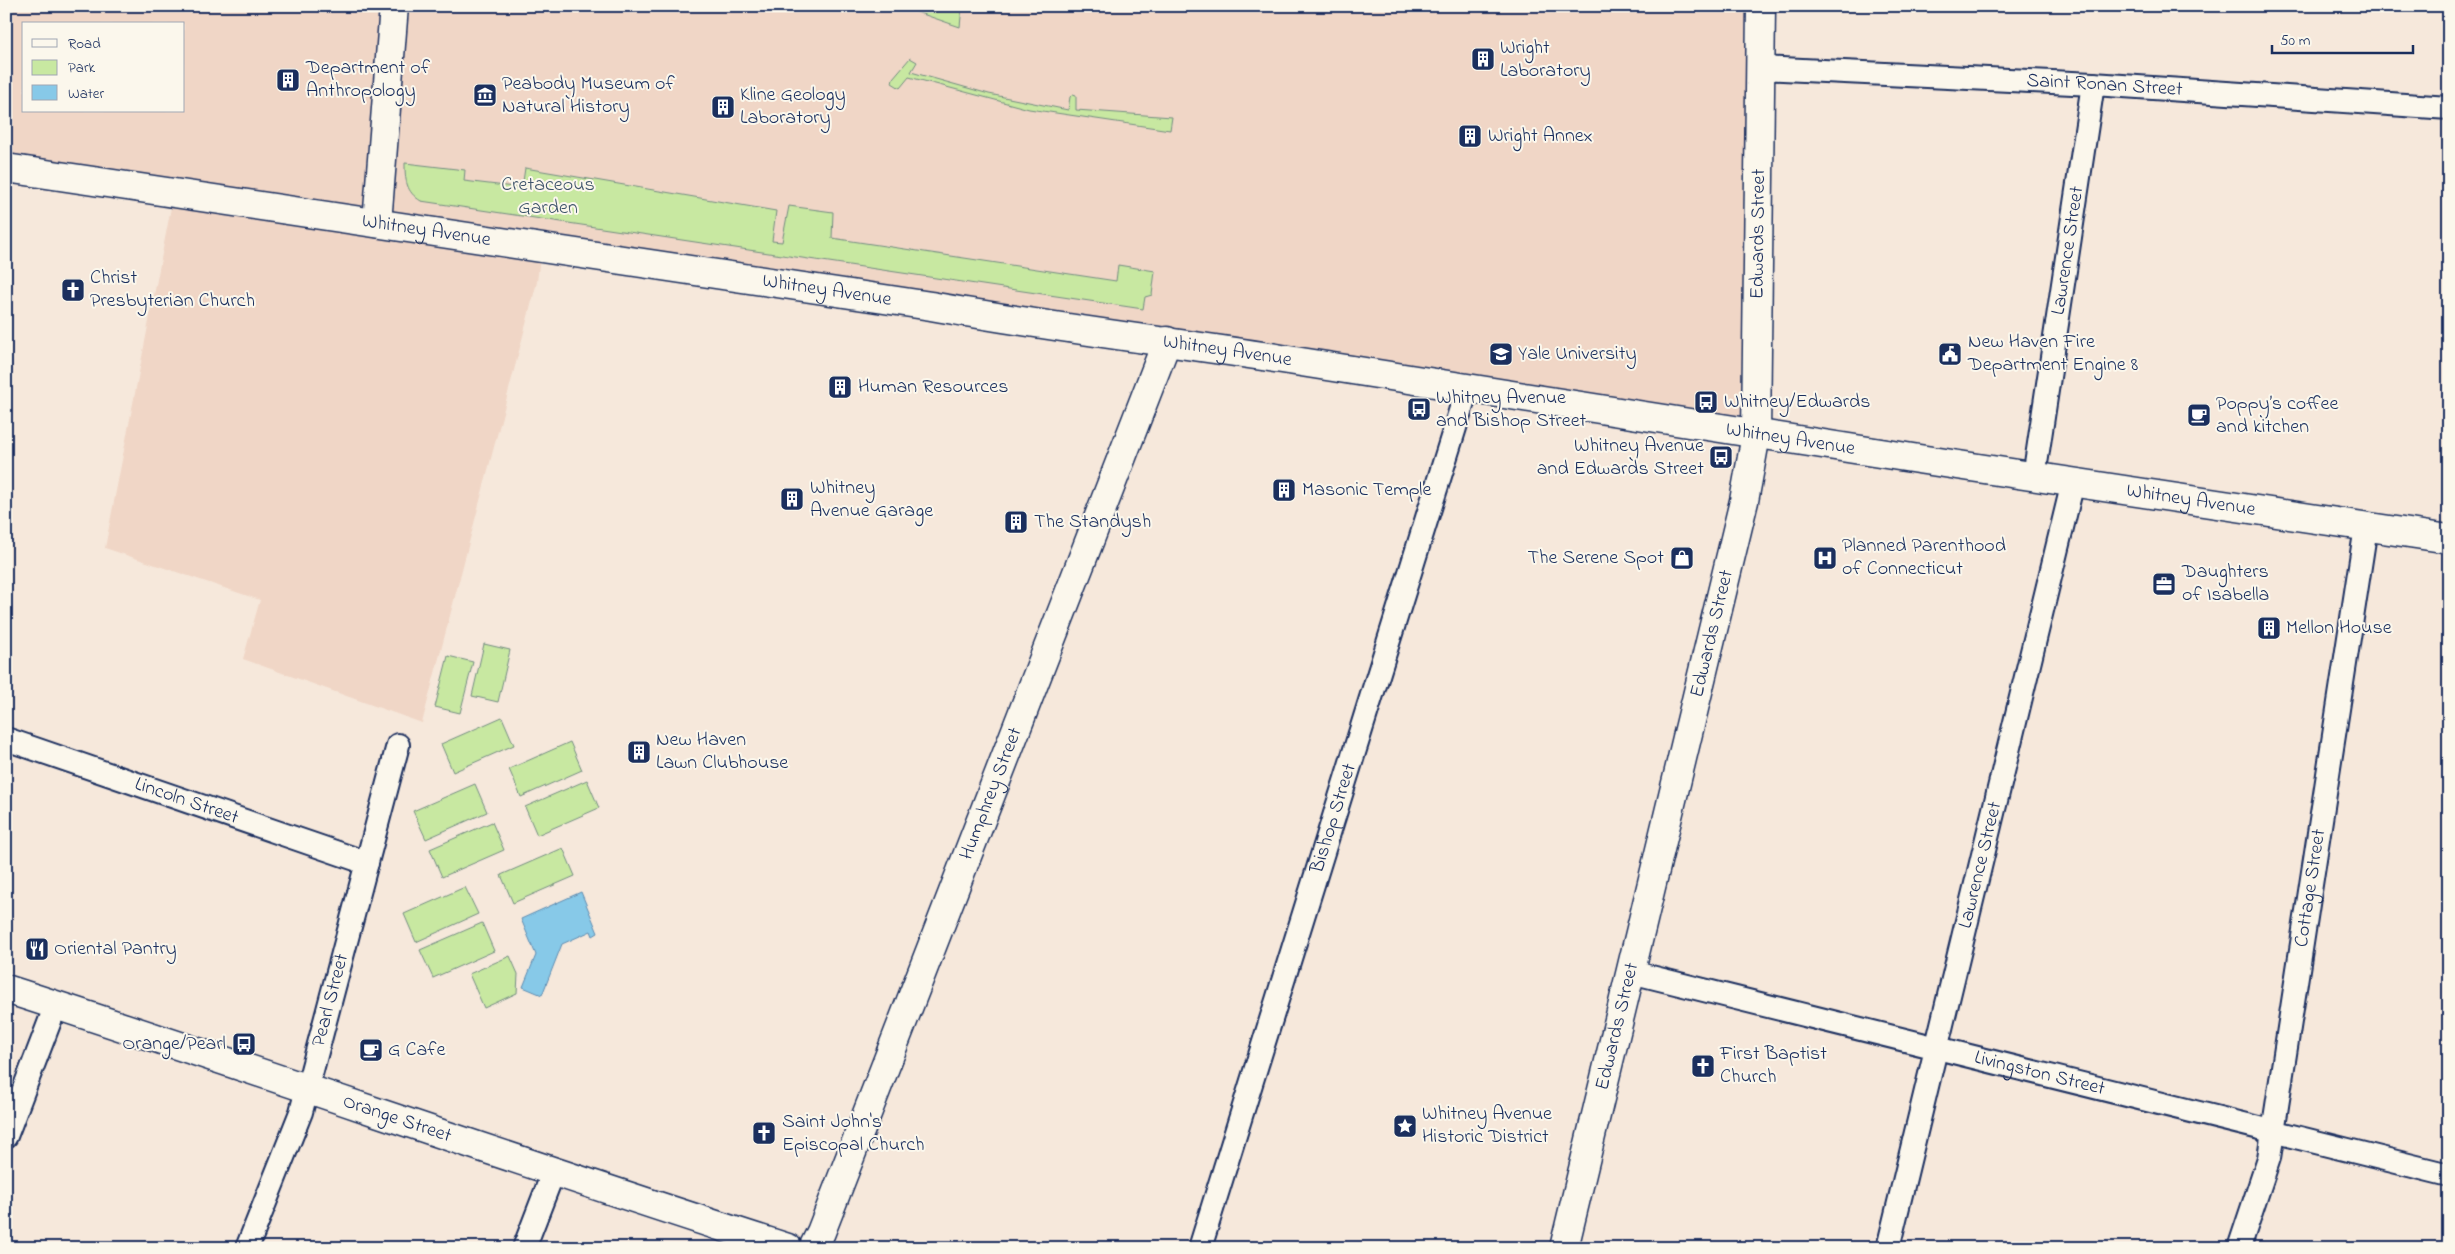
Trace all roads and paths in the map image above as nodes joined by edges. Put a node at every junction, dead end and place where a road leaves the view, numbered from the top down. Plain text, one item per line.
1 (394, 6) edge
2 (1761, 6) edge
3 (1760, 68) junction
4 (2093, 84) junction
5 (2449, 108) edge
6 (7, 171) edge
7 (377, 222) junction
8 (1167, 341) junction
9 (1467, 389) junction
10 (1756, 435) junction
11 (2034, 477) junction
12 (2073, 482) junction
13 (2366, 527) junction
14 (2449, 539) edge
15 (6, 739) edge
16 (398, 745) dead end
17 (367, 863) junction
18 (1631, 972) junction
19 (6, 989) edge
20 (56, 1004) junction
21 (1937, 1050) junction
22 (307, 1088) junction
23 (2274, 1131) junction
24 (6, 1136) edge
25 (553, 1173) junction
26 (2449, 1175) edge
27 (247, 1248) edge
28 (524, 1248) edge
29 (788, 1248) edge
30 (813, 1248) edge
31 (1200, 1248) edge
32 (1564, 1248) edge
33 (1888, 1248) edge
34 (2239, 1248) edge

1 - 7 main road
2 - 3 main road, Edwards Street
3 - 4 street, Saint Ronan Street
3 - 10 main road, Edwards Street
4 - 5 street, Saint Ronan Street
4 - 11 street, Lawrence Street
6 - 7 main road, Whitney Avenue
7 - 8 main road, Whitney Avenue
8 - 9 main road, Whitney Avenue
8 - 30 main road, Humphrey Street
9 - 10 main road, Whitney Avenue
9 - 31 street, Bishop Street
10 - 11 main road, Whitney Avenue
10 - 18 main road, Edwards Street
11 - 12 main road, Whitney Avenue
12 - 13 main road, Whitney Avenue
12 - 21 street, Lawrence Street
13 - 14 main road, Whitney Avenue
13 - 23 street, Cottage Street
15 - 17 street, Lincoln Street
16 - 17 street, Pearl Street
17 - 22 street, Pearl Street
18 - 21 street, Livingston Street
18 - 32 main road, Edwards Street
19 - 20 main road, Orange Street
20 - 22 main road, Orange Street
20 - 24 street
21 - 23 street, Livingston Street
21 - 33 street, Lawrence Street
22 - 25 main road, Orange Street
22 - 27 street, Pearl Street
23 - 26 street, Livingston Street
23 - 34 street, Cottage Street
25 - 28 street
25 - 29 main road, Orange Street

